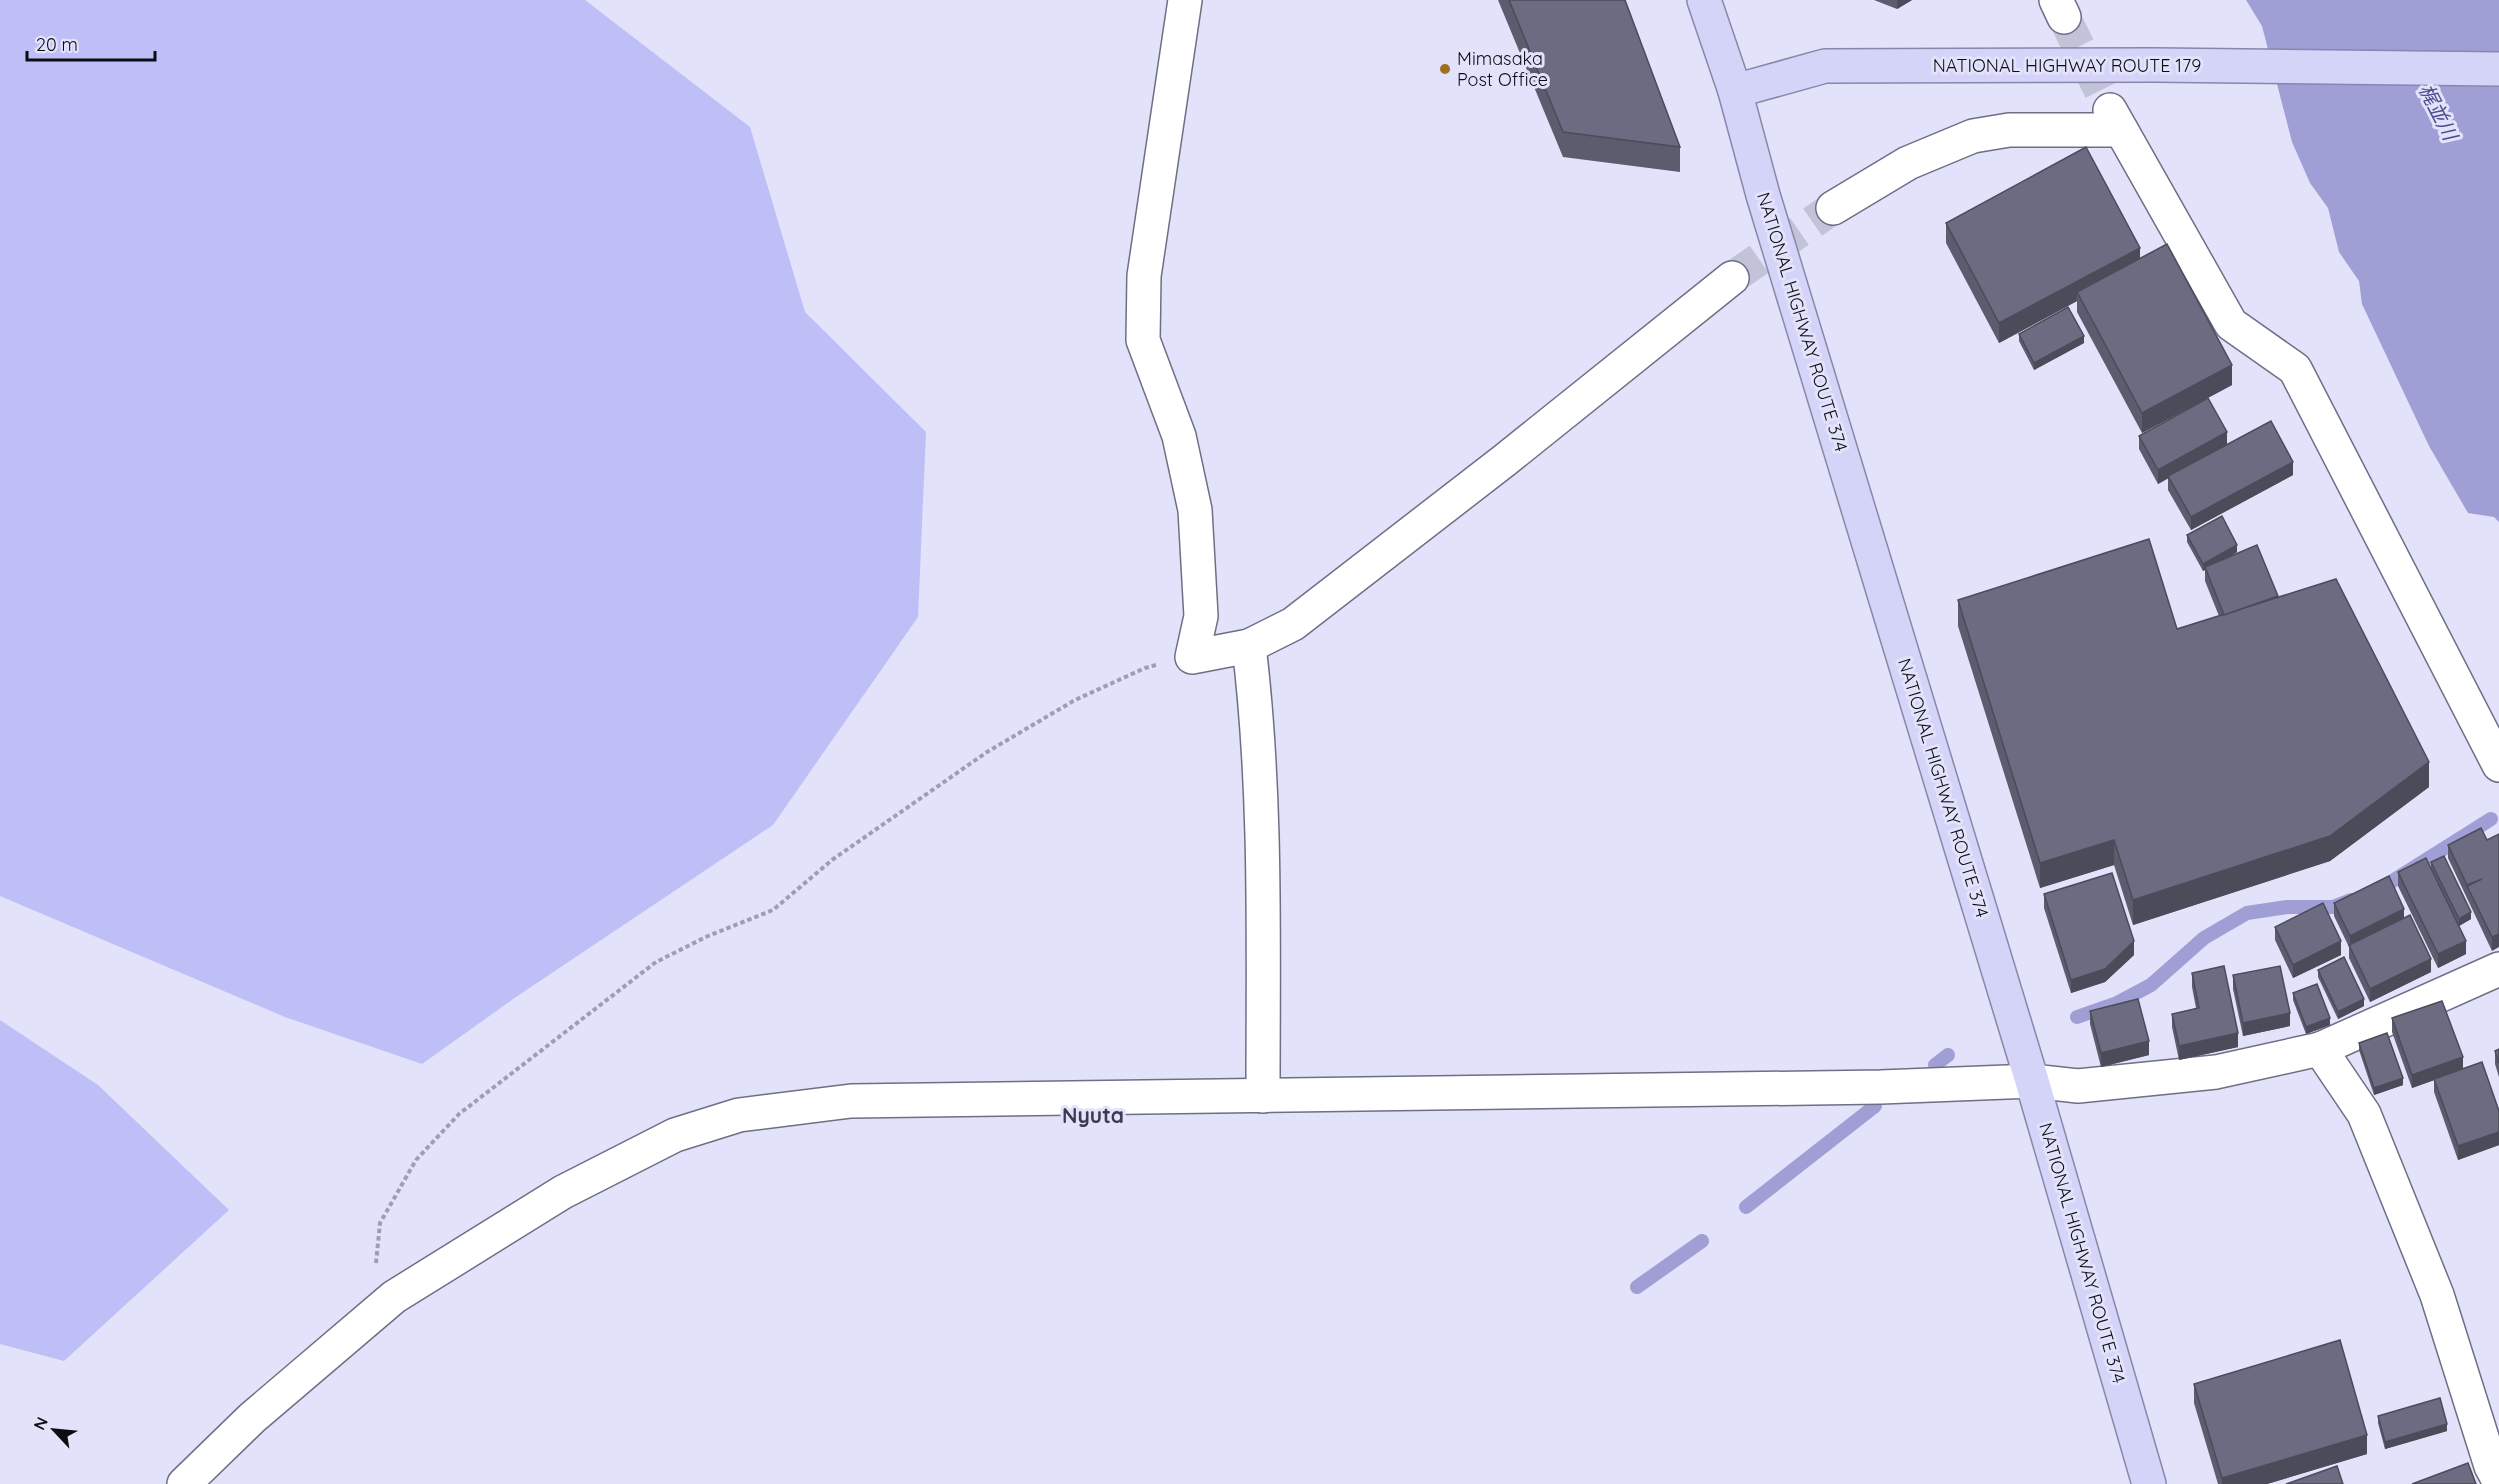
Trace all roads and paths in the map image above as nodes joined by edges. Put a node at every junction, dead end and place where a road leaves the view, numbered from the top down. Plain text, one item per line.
1 (1185, 0) edge
2 (1704, 0) edge
3 (2499, 69) edge
4 (1735, 91) junction
5 (1833, 208) tunnel mouth
6 (1732, 278) tunnel mouth
7 (1249, 646) junction
8 (1192, 657) junction
9 (2499, 765) edge
10 (2499, 969) edge
11 (2320, 1049) junction
12 (2032, 1081) junction
13 (1263, 1096) junction
14 (394, 1297) junction
15 (2499, 1481) edge
16 (184, 1484) edge
17 (2149, 1484) edge

1 - 8 street
2 - 4 highway
3 - 4 highway, NATIONAL HIGHWAY ROUTE 179
4 - 12 highway, NATIONAL HIGHWAY ROUTE 374
5 - 9 street
6 - 7 street
7 - 8 street
7 - 13 street
8 - 14 path
10 - 11 street
11 - 12 street
11 - 15 street
12 - 13 street
12 - 17 highway, NATIONAL HIGHWAY ROUTE 374
13 - 14 street
14 - 16 street

